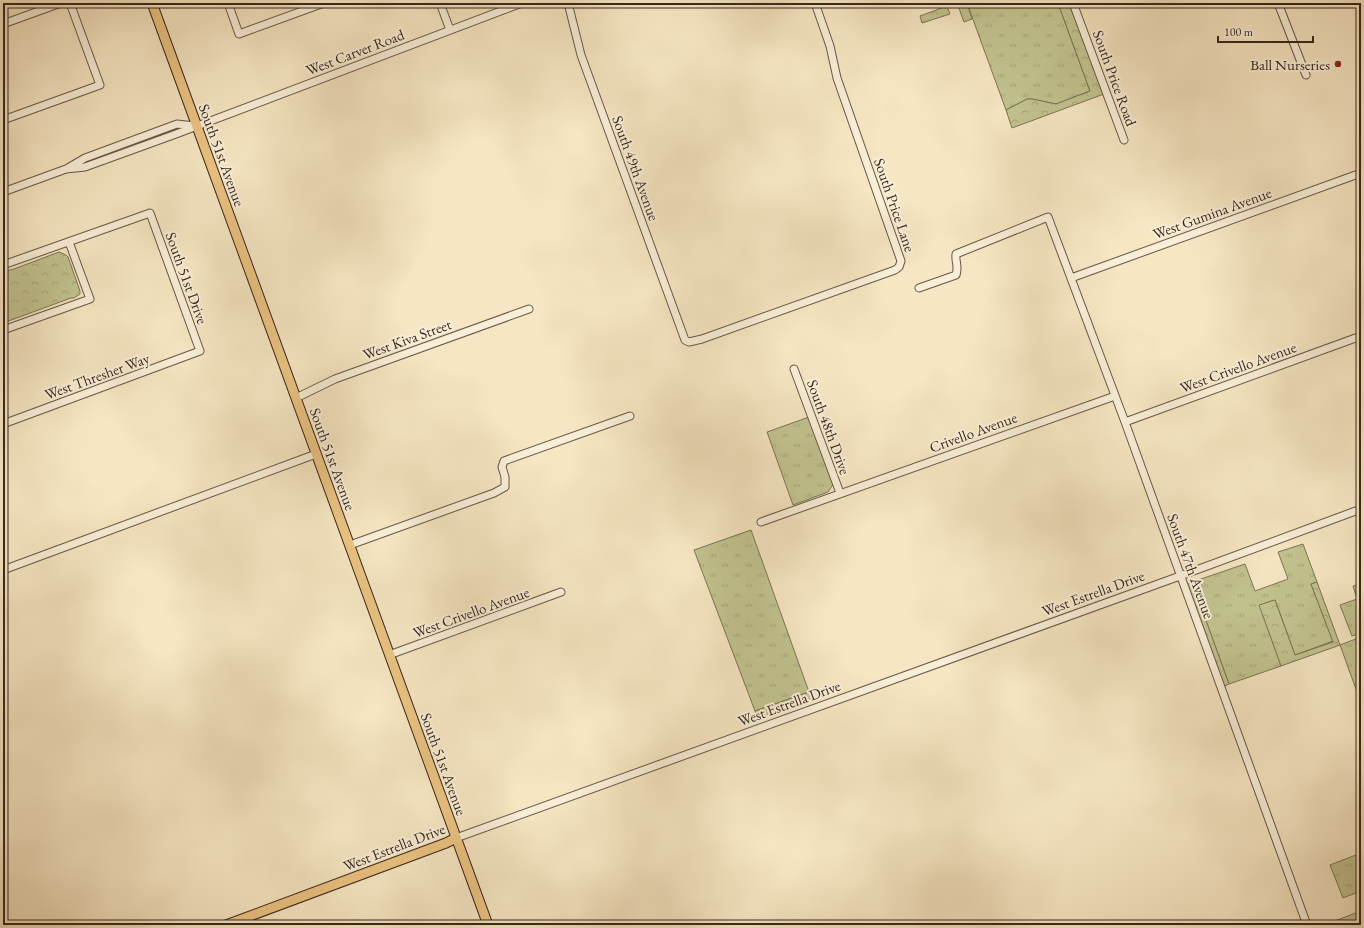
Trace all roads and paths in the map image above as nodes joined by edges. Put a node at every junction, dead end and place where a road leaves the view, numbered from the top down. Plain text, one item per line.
1 (61, 3) edge
2 (70, 3) edge
3 (152, 3) edge
4 (228, 3) edge
5 (324, 3) edge
6 (440, 3) edge
7 (522, 3) edge
8 (568, 3) edge
9 (815, 3) edge
10 (1073, 3) edge
11 (1278, 3) edge
12 (3, 24) edge
13 (450, 30) junction
14 (1306, 75) dead end
15 (3, 120) edge
16 (197, 126) junction
17 (1124, 140) dead end
18 (1361, 173) edge
19 (3, 192) edge
20 (69, 242) junction
21 (3, 266) edge
22 (1071, 278) junction
23 (919, 288) dead end
24 (529, 309) dead end
25 (3, 330) edge
26 (1361, 336) edge
27 (685, 340) joint
28 (200, 351) joint
29 (794, 369) dead end
30 (1115, 396) junction
31 (296, 398) junction
32 (630, 416) dead end
33 (1125, 422) junction
34 (3, 424) edge
35 (316, 454) junction
36 (840, 494) junction
37 (1361, 509) edge
38 (761, 522) dead end
39 (350, 545) junction
40 (3, 570) edge
41 (1180, 576) junction
42 (561, 592) dead end
43 (389, 654) junction
44 (456, 838) junction
45 (226, 925) edge
46 (488, 925) edge
47 (1307, 925) edge

1 - 12 street
2 - 15 street
3 - 16 main road, South 51st Avenue
4 - 5 street
6 - 13 street
7 - 13 street, West Carver Road
8 - 27 street, South 49th Avenue
9 - 27 street, South Price Lane
10 - 17 street, South Price Road
11 - 14 street
13 - 16 street, West Carver Road
16 - 19 street, West Carver Road
16 - 31 main road, South 51st Avenue
18 - 22 street, West Gumina Avenue
20 - 21 street
20 - 25 street
20 - 28 street, South 51st Drive
22 - 23 street, South 47th Avenue
22 - 30 street, South 47th Avenue
24 - 31 street, West Kiva Street
26 - 33 street, West Crivello Avenue
28 - 34 street, West Thresher Way
29 - 36 street, South 48th Drive
30 - 33 street, South 47th Avenue
30 - 36 street, Crivello Avenue
31 - 35 main road, South 51st Avenue
32 - 39 street
33 - 41 street, South 47th Avenue
35 - 39 main road, South 51st Avenue
35 - 40 street
36 - 38 street
37 - 41 street, West Estrella Drive
39 - 43 main road, South 51st Avenue
41 - 44 street, West Estrella Drive
41 - 47 street, South 47th Avenue
42 - 43 street, West Crivello Avenue
43 - 44 main road, South 51st Avenue
44 - 45 main road, West Estrella Drive
44 - 46 main road, South 51st Avenue

